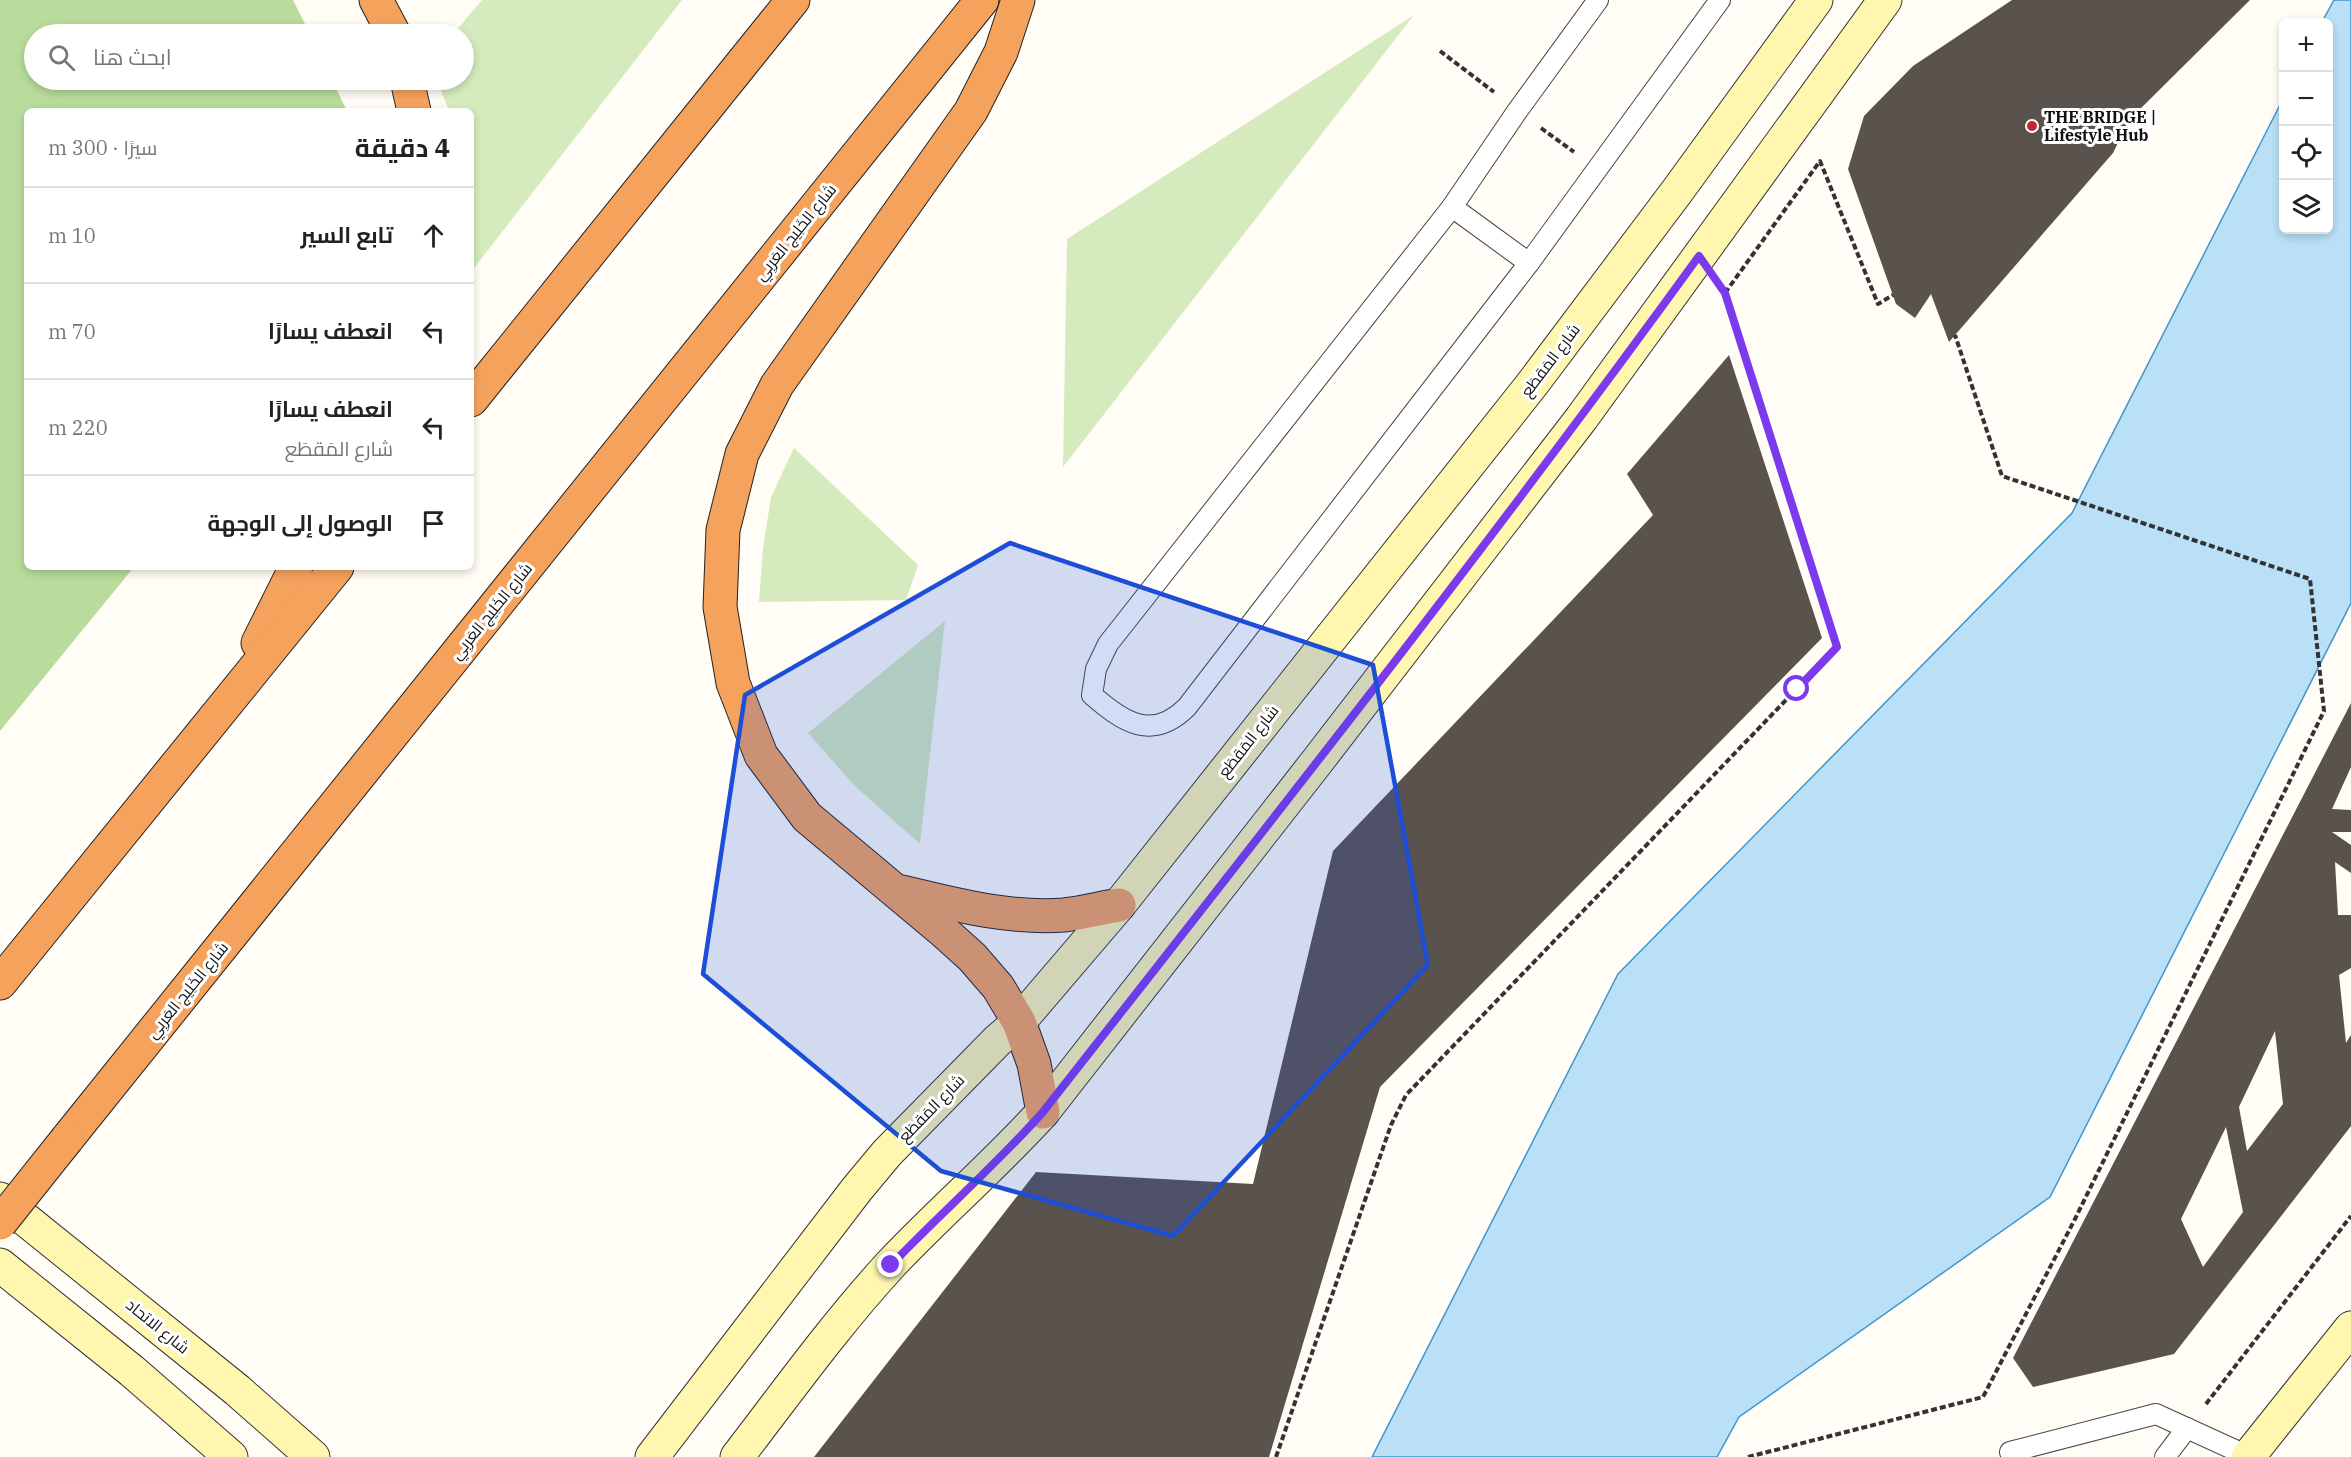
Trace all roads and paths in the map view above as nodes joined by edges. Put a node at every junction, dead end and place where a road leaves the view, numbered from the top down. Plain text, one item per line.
1 (376, 0) edge
2 (792, 0) edge
3 (982, 0) edge
4 (1018, 0) edge
5 (1598, 0) edge
6 (1720, 0) edge
7 (1816, 0) edge
8 (1885, 0) edge
9 (389, 24) edge
10 (1440, 51) dead end
11 (409, 90) edge
12 (413, 108) edge
13 (1518, 110) junction
14 (1598, 170) junction
15 (1452, 207) junction
16 (1699, 256) junction
17 (1529, 263) junction
18 (1725, 293) junction
19 (1893, 295) dead end
20 (1955, 335) dead end
21 (474, 396) edge
22 (295, 570) edge
23 (335, 570) edge
24 (230, 700) junction
25 (898, 891) junction
26 (1119, 905) junction
27 (0, 983) edge
28 (1019, 1022) junction
29 (1043, 1112) junction
30 (0, 1199) edge
31 (2351, 1216) edge
32 (0, 1223) edge
33 (0, 1264) edge
34 (2351, 1328) edge
35 (2187, 1428) junction
36 (2010, 1452) dead end
37 (231, 1457) edge
38 (314, 1457) edge
39 (652, 1457) edge
40 (737, 1457) edge
41 (1276, 1457) edge
42 (1748, 1457) edge
43 (2164, 1457) edge
44 (2248, 1457) edge

1 - 9 highway
2 - 21 highway
3 - 32 highway, شارع الخَلِيج العَربِي, bridge
4 - 25 highway
5 - 13 lane
6 - 14 lane
7 - 26 street, شارع المَقطَع
8 - 16 street
10 - 13 path
11 - 12 highway
13 - 14 path
13 - 15 lane
14 - 17 lane
15 - 17 lane
15 - 17 lane
16 - 18 path
16 - 29 street
18 - 19 path
18 - 41 path
20 - 42 path
22 - 24 highway
23 - 24 highway
24 - 27 highway
25 - 26 highway
25 - 28 highway
26 - 28 street, شارع المَقطَع
28 - 29 highway
28 - 39 street, شارع المَقطَع
29 - 40 street
30 - 38 street, شارع الاتحاد
31 - 35 path
33 - 37 street
34 - 44 street
35 - 36 lane
35 - 43 lane
35 - 44 lane

